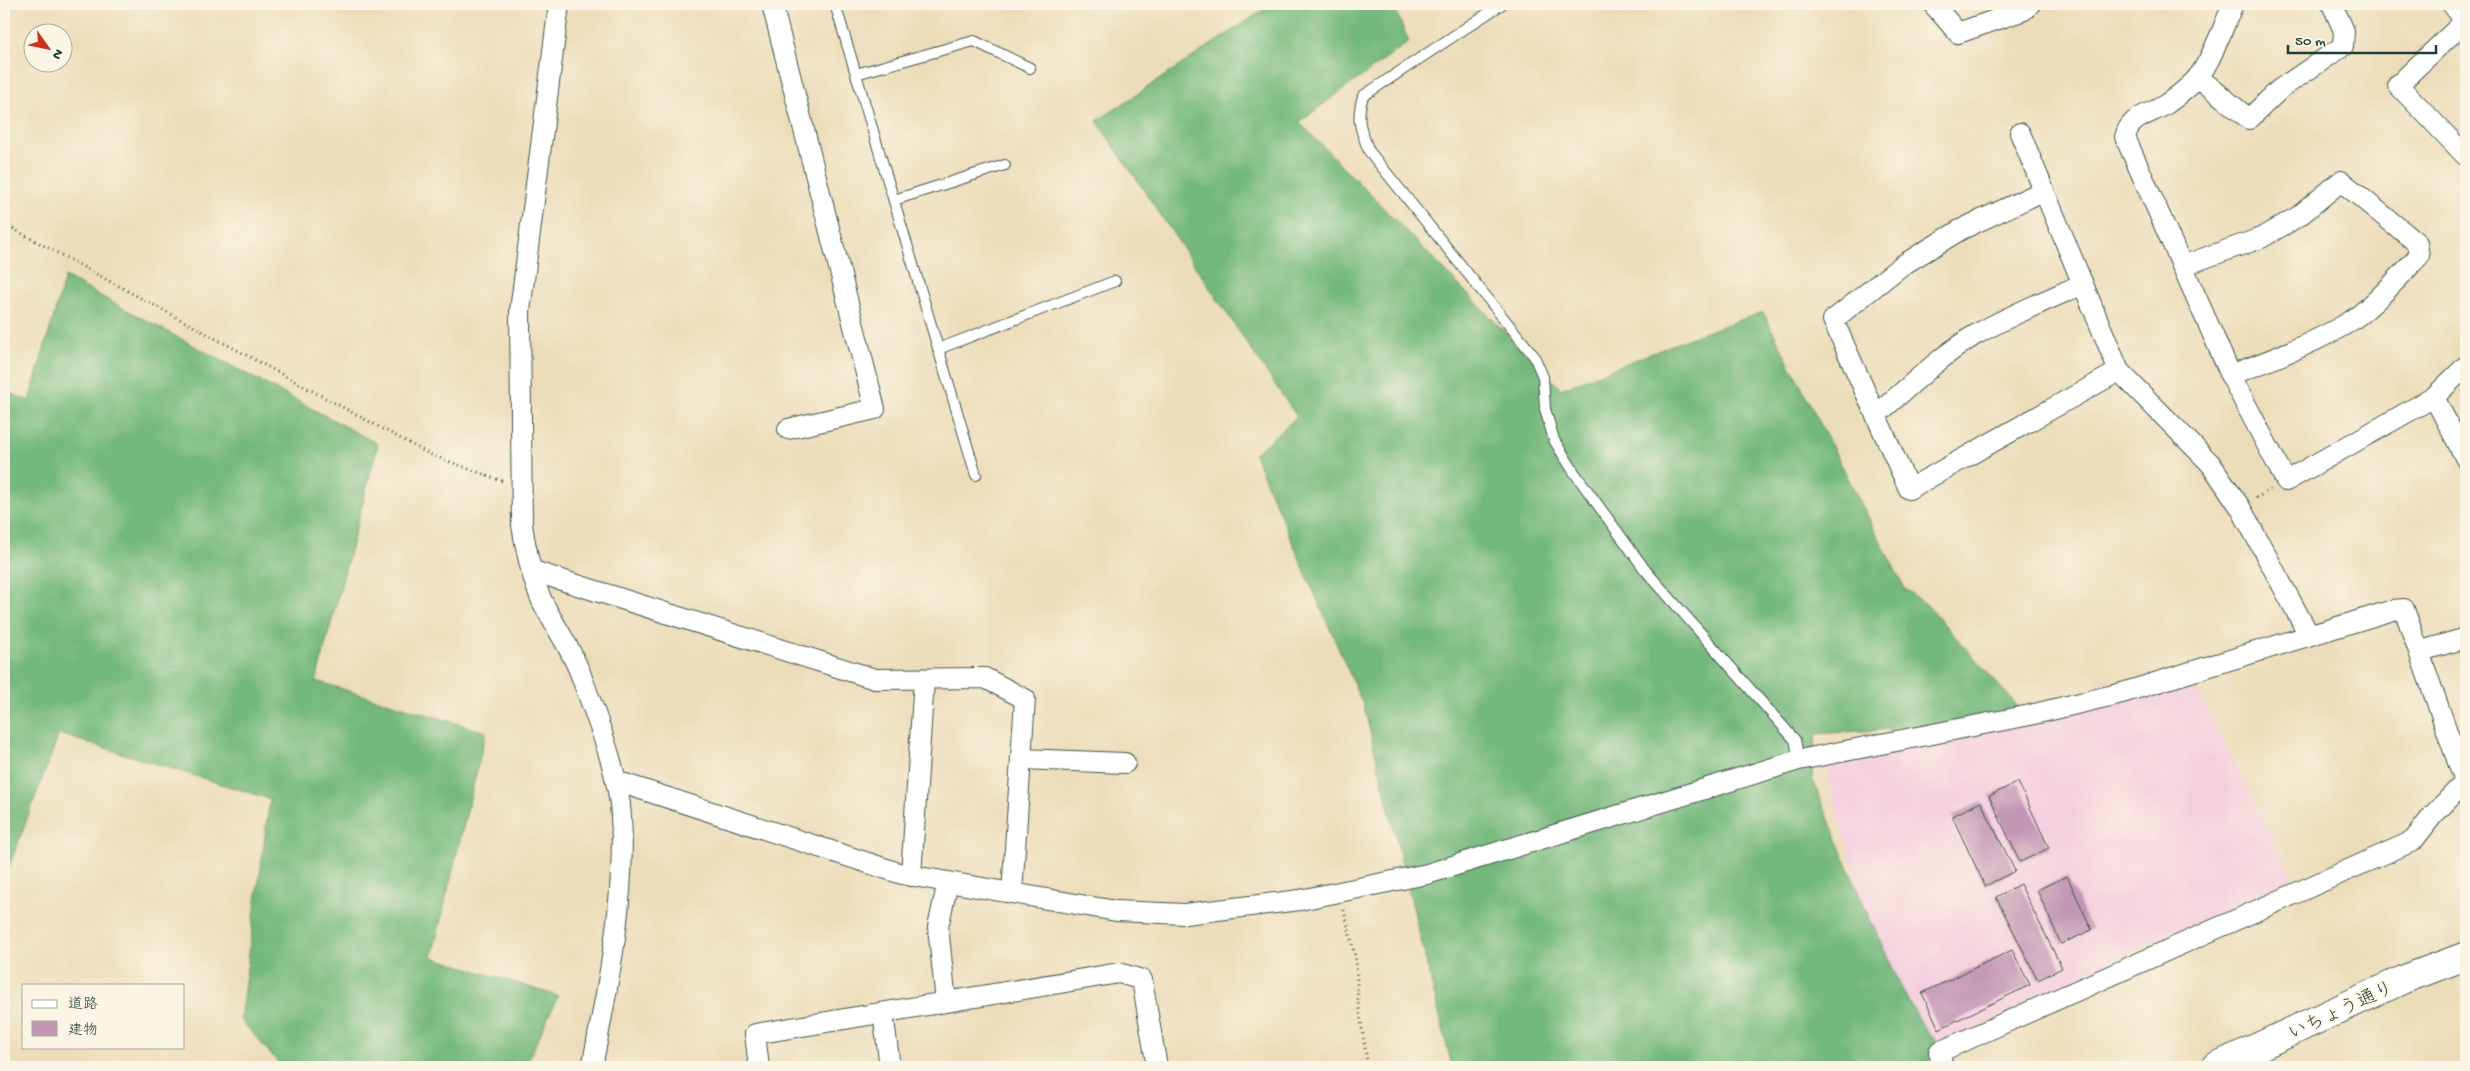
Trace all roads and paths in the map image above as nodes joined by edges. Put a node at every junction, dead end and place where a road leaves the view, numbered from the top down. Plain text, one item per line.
1 (560, 4) edge
2 (772, 4) edge
3 (835, 4) edge
4 (1502, 4) edge
5 (1933, 4) edge
6 (2030, 4) edge
7 (2233, 4) edge
8 (2332, 4) edge
9 (2452, 4) edge
10 (2466, 22) edge
11 (1030, 68) dead end
12 (856, 74) junction
13 (2198, 77) junction
14 (2020, 133) dead end
15 (2466, 156) edge
16 (1005, 164) dead end
17 (2043, 191) junction
18 (894, 200) junction
19 (4, 224) edge
20 (2182, 266) junction
21 (1115, 281) dead end
22 (2083, 284) junction
23 (938, 349) junction
24 (2466, 366) edge
25 (2119, 371) junction
26 (2230, 375) junction
27 (2434, 397) junction
28 (1876, 415) junction
29 (788, 429) dead end
30 (2466, 460) edge
31 (976, 475) dead end
32 (2286, 481) junction
33 (522, 489) junction
34 (2240, 507) junction
35 (532, 571) junction
36 (2309, 635) junction
37 (2466, 638) edge
38 (2420, 651) junction
39 (924, 679) junction
40 (1021, 759) junction
41 (1799, 760) junction
42 (1125, 763) dead end
43 (616, 781) junction
44 (2466, 783) edge
45 (911, 876) junction
46 (948, 882) junction
47 (1340, 891) junction
48 (1012, 893) junction
49 (2466, 956) edge
50 (946, 1002) junction
51 (883, 1013) junction
52 (592, 1067) edge
53 (759, 1067) edge
54 (890, 1067) edge
55 (1157, 1067) edge
56 (1368, 1067) edge
57 (1943, 1067) edge
58 (2215, 1067) edge

1 - 33 street
2 - 29 street
3 - 12 lane
4 - 41 lane
5 - 6 street
7 - 13 street
8 - 13 street
9 - 10 street
10 - 15 street
11 - 12 lane
12 - 18 lane
13 - 20 street
14 - 17 street
16 - 18 lane
17 - 22 street
17 - 28 street
18 - 23 lane
19 - 33 path
20 - 26 street
20 - 26 street
21 - 23 lane
22 - 25 street
22 - 28 street
23 - 31 lane
24 - 27 street
25 - 28 street
25 - 34 street
26 - 32 street
27 - 30 street
27 - 32 street
32 - 34 path
33 - 35 street
34 - 36 street
35 - 39 street
35 - 43 street
36 - 38 street
36 - 41 street
37 - 38 street
38 - 44 street
39 - 40 street
39 - 45 street
40 - 42 street
40 - 48 street
41 - 47 street
43 - 45 street
43 - 52 street
44 - 57 street
45 - 46 street
46 - 48 street
46 - 50 street
47 - 48 street
47 - 56 path
49 - 58 street, いちょう通り
50 - 51 street
50 - 55 street
51 - 53 street
51 - 54 street

